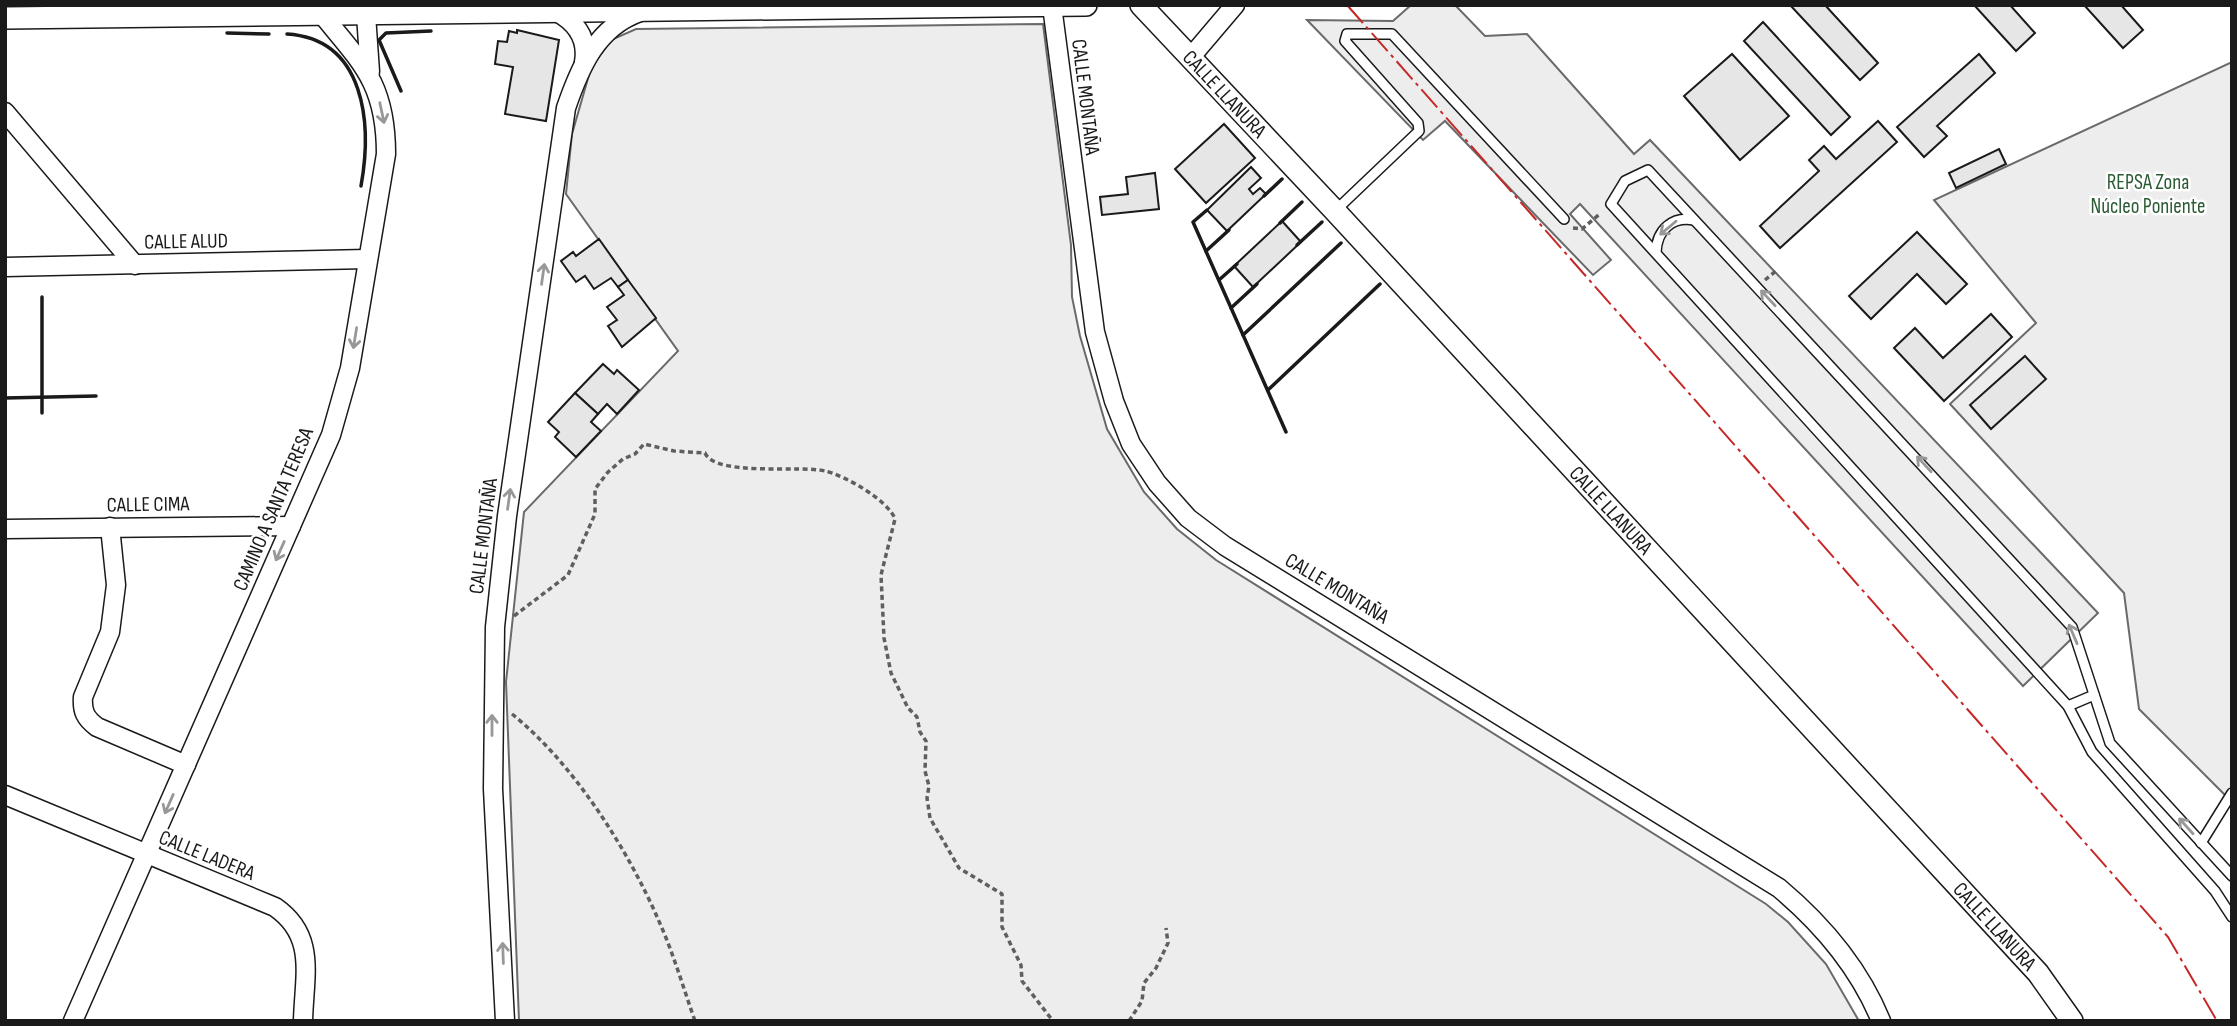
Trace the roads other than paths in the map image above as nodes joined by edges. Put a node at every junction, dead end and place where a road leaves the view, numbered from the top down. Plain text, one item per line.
1 (1086, 5) edge
2 (1141, 5) edge
3 (1235, 5) edge
4 (1029, 6) edge
5 (1052, 6) edge
6 (638, 8) edge
7 (559, 9) edge
8 (318, 10) edge
9 (366, 15) junction
10 (5, 18) edge
11 (1190, 58) junction
12 (584, 63) junction
13 (372, 75) junction
14 (5, 112) edge
15 (1335, 211) junction
16 (1564, 219) road end
17 (1695, 219) junction
18 (1656, 252) junction
19 (367, 259) junction
20 (135, 265) junction
21 (5, 267) edge
22 (291, 526) junction
23 (110, 527) junction
24 (5, 528) edge
25 (2094, 695) junction
26 (2068, 706) junction
27 (187, 765) junction
28 (2232, 793) edge
29 (5, 795) edge
30 (2171, 810) junction
31 (2156, 823) junction
32 (2201, 843) junction
33 (146, 855) junction
34 (2232, 876) edge
35 (2232, 917) edge
36 (73, 1021) edge
37 (303, 1021) edge
38 (505, 1021) edge
39 (1881, 1021) edge
40 (2072, 1021) edge

1 - 5 street
2 - 11 street, CALLE LLANURA
3 - 11 street
4 - 5 street
4 - 6 street
5 - 39 street, CALLE MONTAÑA
6 - 7 street
6 - 12 street, CALLE MONTAÑA
7 - 9 street
7 - 12 street
8 - 9 street
8 - 10 street
8 - 13 street, CAMINO A SANTA TERESA
9 - 13 street
11 - 15 street, CALLE LLANURA
38 -> 12 street, CALLE MONTAÑA
13 -> 19 street, CAMINO A SANTA TERESA
14 - 20 street
15 - 16 lane
15 - 40 street, CALLE LLANURA
17 -> 18 lane
17 - 18 lane
25 -> 17 lane
18 - 26 lane
19 - 20 street, CALLE ALUD
19 -> 22 street, CAMINO A SANTA TERESA
20 - 21 street, CALLE ALUD
22 - 23 street, CALLE CIMA
22 -> 27 street, CAMINO A SANTA TERESA
23 - 24 street, CALLE CIMA
23 - 27 street
25 - 26 lane
25 - 30 lane
26 - 31 lane
27 -> 33 street, CAMINO A SANTA TERESA
28 - 32 lane
29 - 33 street, CALLE LADERA
30 - 31 lane
32 -> 30 lane
31 - 35 lane
32 - 34 lane
33 - 36 street, CAMINO A SANTA TERESA
33 - 37 street, CALLE LADERA

